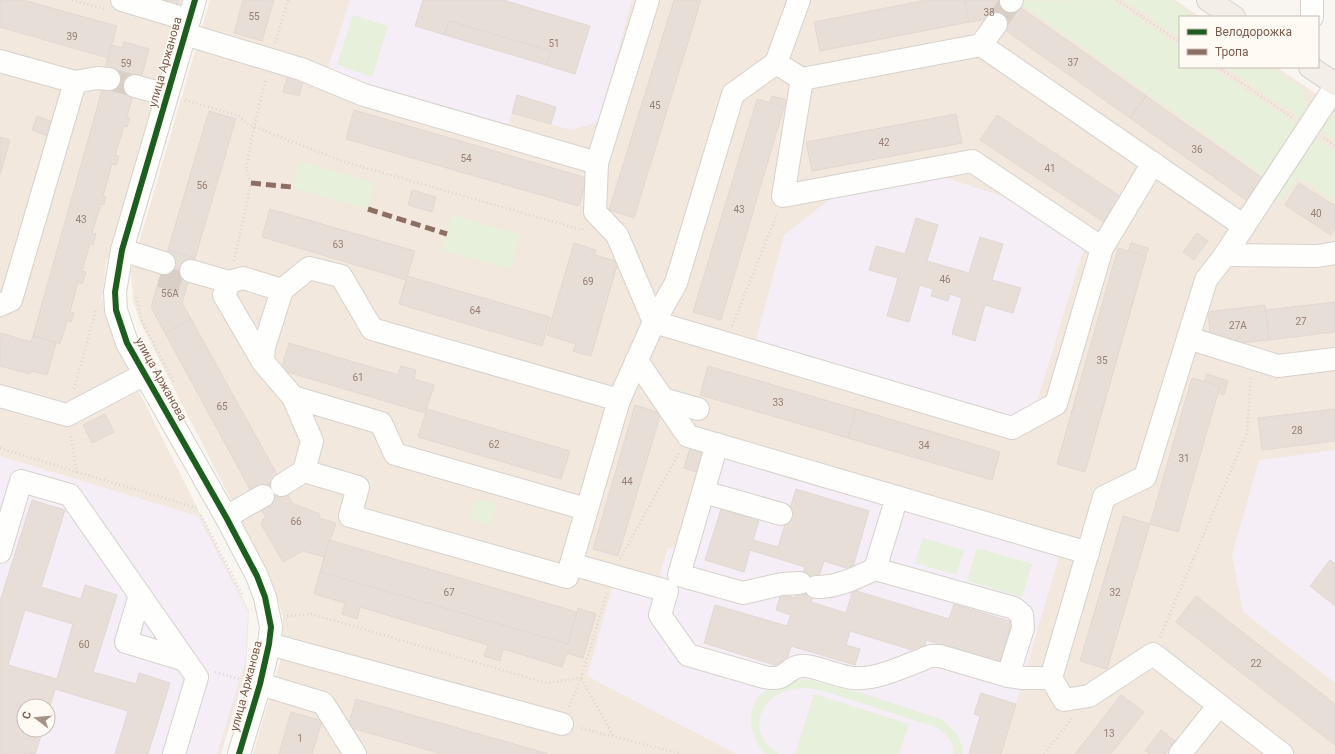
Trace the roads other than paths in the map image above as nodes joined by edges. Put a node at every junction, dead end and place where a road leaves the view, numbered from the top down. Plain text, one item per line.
1 (122, 0) edge
2 (648, 0) edge
3 (799, 0) edge
4 (1208, 0) edge
5 (1312, 0) edge
6 (1232, 16) edge
7 (1312, 16) edge
8 (189, 18) edge
9 (996, 24) tunnel mouth
10 (981, 45) junction
11 (0, 61) edge
12 (776, 63) junction
13 (1313, 68) edge
14 (110, 79) tunnel mouth
15 (802, 79) junction
16 (76, 82) junction
17 (1335, 85) edge
18 (135, 86) tunnel mouth
19 (174, 97) junction
20 (597, 163) junction
21 (1153, 163) junction
22 (1244, 226) junction
23 (1102, 248) junction
24 (1335, 253) edge
25 (1225, 255) junction
26 (125, 261) junction
27 (162, 269) tunnel mouth
28 (189, 277) tunnel mouth
29 (227, 289) junction
30 (282, 290) junction
31 (0, 306) edge
32 (654, 322) junction
33 (1188, 338) junction
34 (1335, 360) edge
35 (637, 361) junction
36 (263, 362) junction
37 (145, 374) junction
38 (0, 396) edge
39 (293, 397) junction
40 (663, 399) junction
41 (619, 400) junction
42 (698, 409) dead end
43 (717, 444) junction
44 (304, 471) junction
45 (282, 485) dead end
46 (704, 492) junction
47 (263, 496) dead end
48 (897, 497) junction
49 (586, 509) junction
50 (781, 514) dead end
51 (226, 517) junction
52 (0, 552) edge
53 (1088, 552) junction
54 (571, 564) junction
55 (875, 569) junction
56 (673, 583) junction
57 (140, 595) junction
58 (269, 644) junction
59 (185, 660) junction
60 (1008, 676) junction
61 (1050, 678) junction
62 (247, 680) junction
63 (1219, 705) junction
64 (562, 724) road end
65 (174, 754) edge
66 (239, 754) edge
67 (356, 754) edge
68 (1180, 754) edge
69 (1282, 754) edge

1 - 8 street
2 - 20 street
3 - 12 street
4 - 6 main road
5 - 7 street
8 - 19 street, улица Аржанова
8 - 20 street
9 - 10 street
10 - 15 street
10 - 21 street
11 - 16 street
12 - 15 street
12 - 32 street
13 - 17 main road
14 - 16 street
15 - 23 street
16 - 31 street
17 - 22 street
18 - 19 street
19 - 26 street, улица Аржанова
20 - 32 street
21 - 22 street
21 - 23 street
22 - 25 street
23 - 32 street
24 - 25 street
25 - 33 street
26 - 27 street
26 - 37 street, улица Аржанова
28 - 29 street
29 - 30 street
29 - 36 street
30 - 36 street
30 - 41 street
32 - 35 street
33 - 34 street
33 - 53 street
35 - 40 street
35 - 41 street
36 - 39 street
37 - 38 street
37 - 51 street, улица Аржанова
39 - 44 street
39 - 49 street
40 - 42 street
40 - 43 street
41 - 49 street
43 - 46 street
43 - 48 street
44 - 45 street
44 - 54 street
46 - 50 street
46 - 56 street
47 - 51 street
48 - 53 street
48 - 55 street
49 - 54 street
51 - 58 street, улица Аржанова
52 - 57 street
53 - 61 street
54 - 56 street
55 - 56 street
55 - 60 street
56 - 60 street
57 - 59 street
57 - 59 street
58 - 62 street, улица Аржанова
58 - 64 street
59 - 65 street
60 - 61 street
61 - 63 street
62 - 66 street, улица Аржанова
62 - 67 street
63 - 68 street
63 - 69 street

